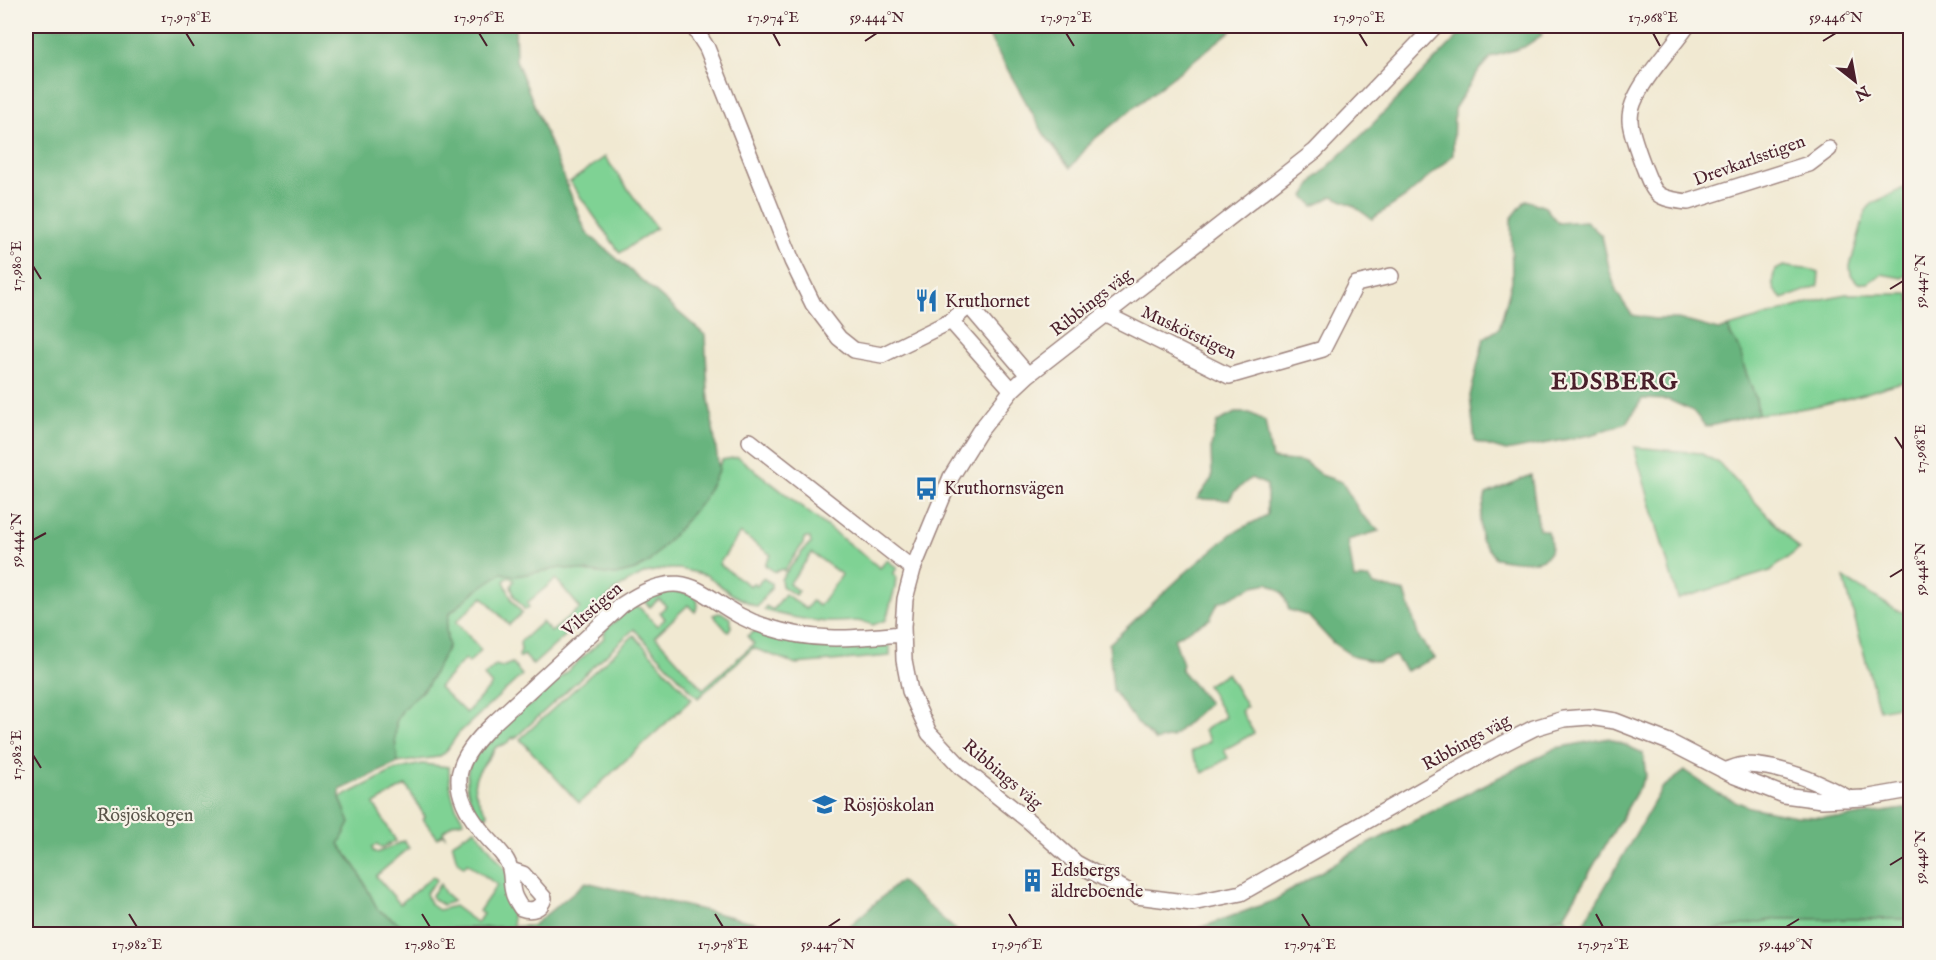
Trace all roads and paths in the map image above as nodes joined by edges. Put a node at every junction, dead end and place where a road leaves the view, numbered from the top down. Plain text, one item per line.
1 (693, 26) edge
2 (1436, 26) edge
3 (1687, 26) edge
4 (1419, 32) edge
5 (1829, 148) dead end
6 (1391, 276) dead end
7 (1107, 315) junction
8 (951, 321) junction
9 (1028, 375) junction
10 (1012, 390) junction
11 (750, 441) dead end
12 (913, 569) junction
13 (903, 634) junction
14 (1724, 771) junction
15 (1911, 790) edge
16 (1850, 799) junction
17 (511, 870) dead end

1 - 8 street
2 - 4 street, Ribbings väg
3 - 5 street, Drevkarlsstigen
4 - 7 street, Ribbings väg
6 - 7 street, Muskötstigen
7 - 9 street, Ribbings väg
8 - 9 street
8 - 10 street
9 - 10 street, Ribbings väg
10 - 12 street, Ribbings väg
11 - 12 street
12 - 13 street, Ribbings väg
13 - 14 street, Ribbings väg
13 - 17 street, Viltstigen
14 - 16 street, Ribbings väg
14 - 16 street
15 - 16 street, Ribbings väg

